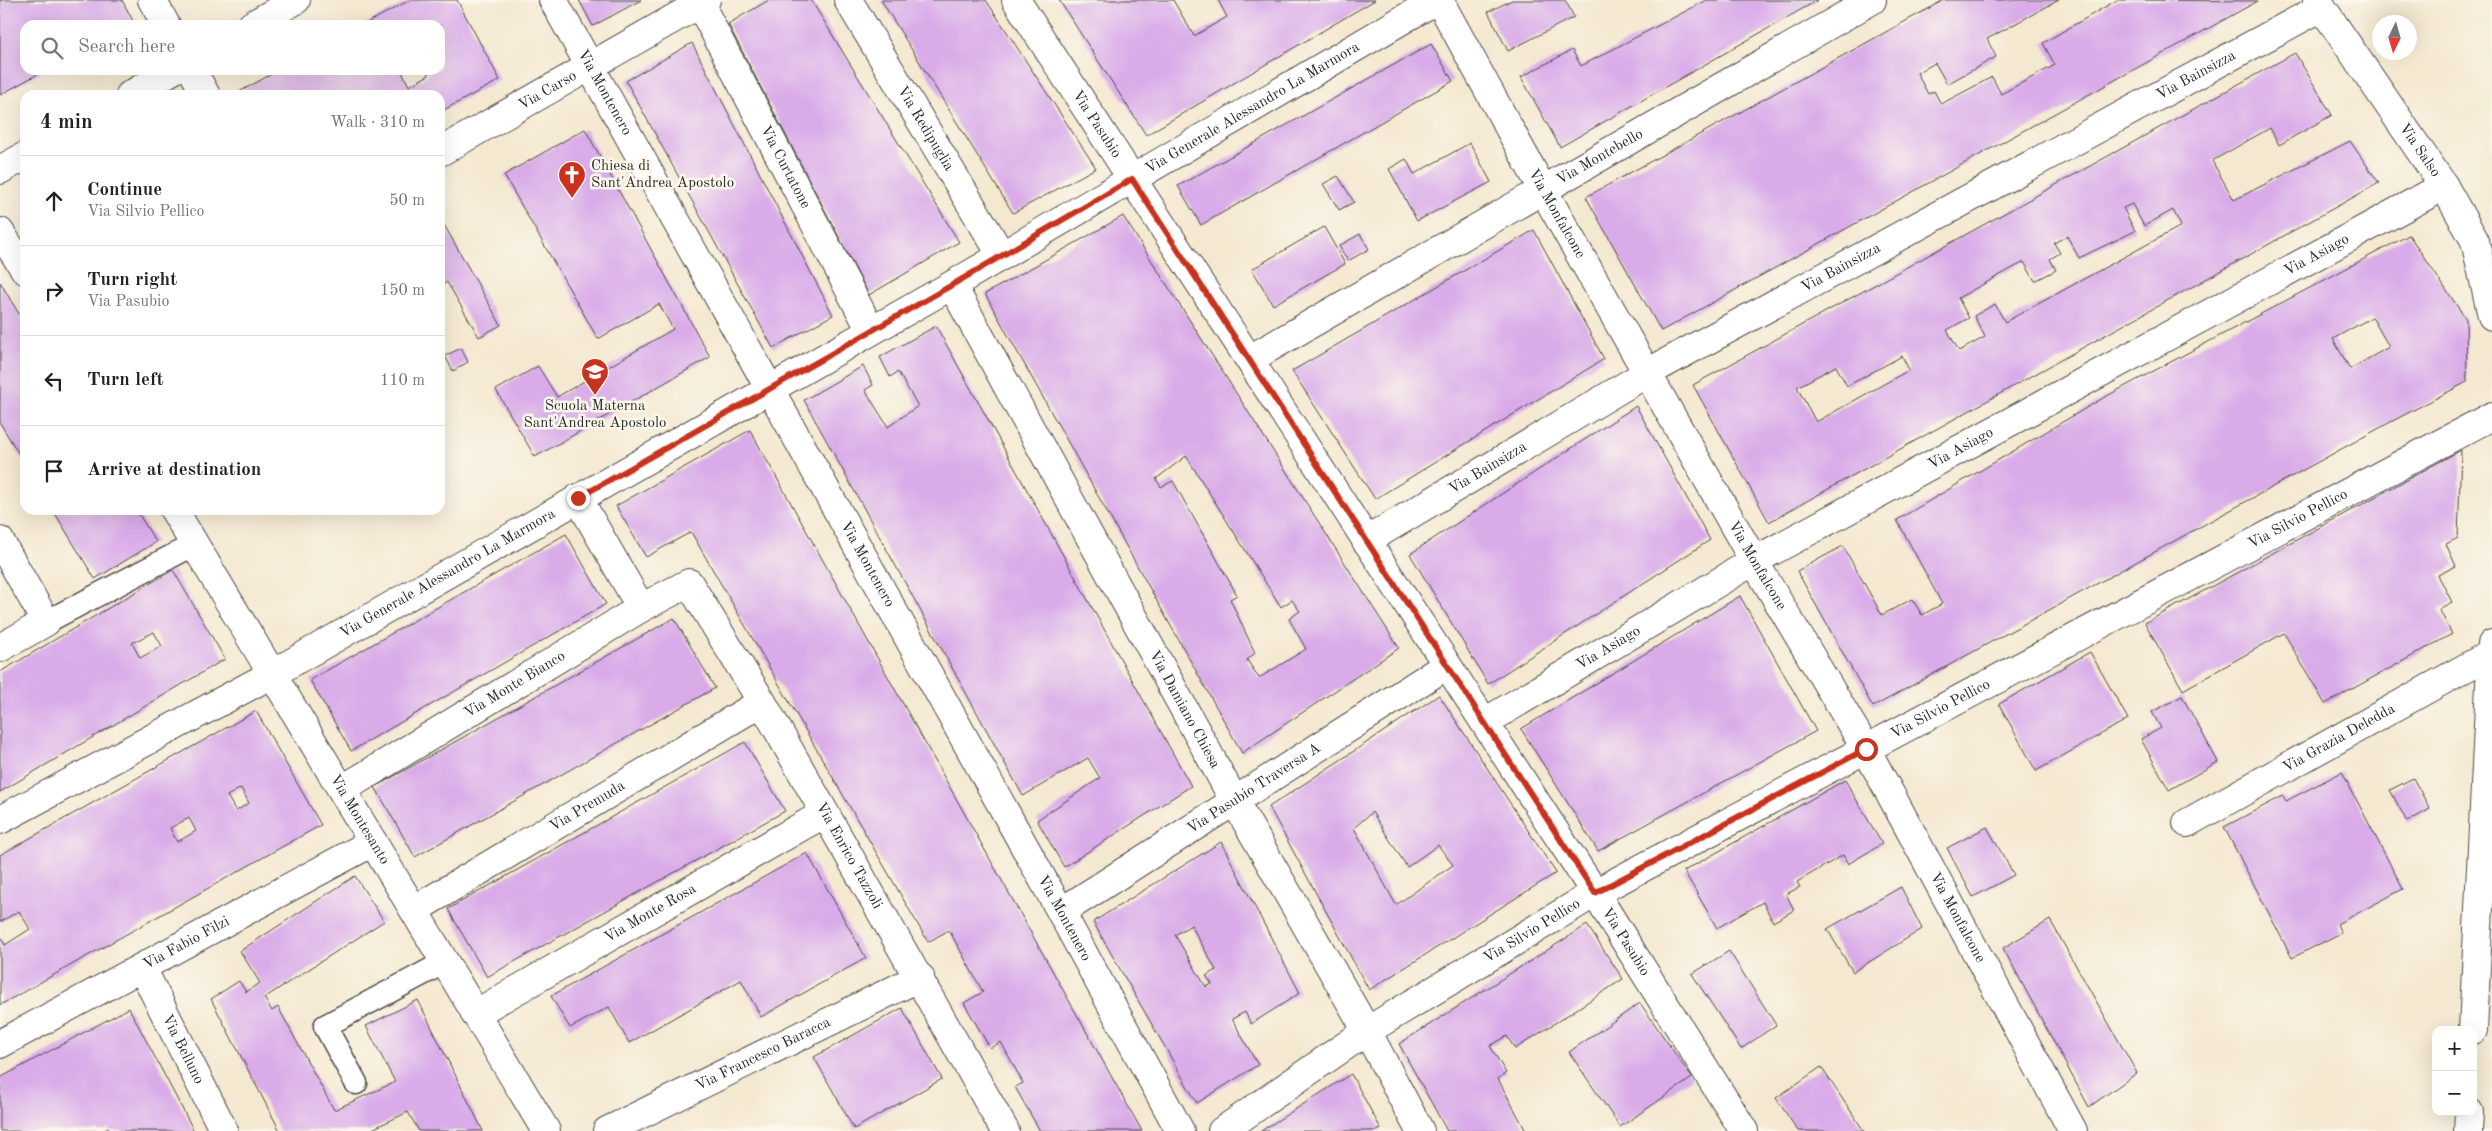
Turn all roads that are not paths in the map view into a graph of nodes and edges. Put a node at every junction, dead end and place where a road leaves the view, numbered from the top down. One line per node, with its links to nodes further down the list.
1 (152, 0): 10 (street)
2 (296, 0): 11 (street)
3 (553, 0): 12 (street, Via Montenero)
4 (848, 0): 24 (street, Via Redipuglia)
5 (1016, 0): 20 (street, Via Pasubio)
6 (1437, 0): 20 (street, Via Generale Alessandro La Marmora); 22 (street, Via Monfalcone)
7 (1872, 0): 22 (street, Via Montebello)
8 (703, 2): 12 (street, Via Carso); 28 (street, Via Curtatone)
9 (2320, 4): 21 (street, Via Salso); 30 (street, Via Bainsizza)
10 (163, 20)
11 (261, 20)
12 (589, 66): 17 (street, Via Carso); 31 (street, Via Montenero)
13 (164, 75): 15 (street)
14 (195, 75): 16 (street)
15 (139, 90)
16 (203, 90)
17 (445, 149)
18 (20, 159): 19 (street)
19 (0, 170)
20 (1132, 179): 24 (street, Via Generale Alessandro La Marmora); 29 (street, Via Pasubio)
21 (2444, 186): 27 (street, Via Salso); 38 (street, Via Asiago)
22 (1543, 190): 29 (street, Via Montebello); 30 (street, Via Monfalcone)
23 (0, 232): 25 (street)
24 (1002, 256): 26 (street, Via Generale Alessandro La Marmora)
25 (20, 262)
26 (952, 285): 28 (street, Via Generale Alessandro La Marmora); 51 (street, Via Damiano Chiesa)
27 (2492, 316)
28 (871, 331): 31 (street, Via Generale Alessandro La Marmora)
29 (1250, 359): 35 (street, Via Pasubio)
30 (1648, 373): 35 (street, Via Bainsizza); 38 (street, Via Monfalcone)
31 (768, 388): 33 (street, Via Generale Alessandro La Marmora); 59 (street, Via Montenero)
32 (2492, 416): 49 (street, Via Silvio Pellico)
33 (578, 498): 40 (street); 46 (street, Via Generale Alessandro La Marmora)
34 (177, 515): 37 (street, Via Montesanto)
35 (1366, 540): 45 (street, Via Pasubio)
36 (0, 541): 41 (street)
37 (194, 544): 41 (lane); 46 (street, Via Montesanto)
38 (1754, 561): 48 (street, Via Asiago); 49 (street, Via Monfalcone)
39 (689, 583): 40 (street, Via Monte Bianco); 47 (street, Via Enrico Tazzoli)
40 (641, 608): 50 (street, Via Monte Bianco)
41 (46, 622): 43 (street)
42 (2492, 644): 44 (street)
43 (0, 648)
44 (2492, 653): 54 (street, Via Grazia Deledda); 56 (street)
45 (1447, 665): 48 (street, Via Pasubio); 51 (street, Via Pasubio Traversa A)
46 (272, 674): 50 (street, Via Montesanto); 53 (street, Via Generale Alessandro La Marmora)
47 (762, 702): 52 (street, Via Enrico Tazzoli); 58 (street, Via Premuda)
48 (1485, 722): 57 (street, Via Pasubio)
49 (1866, 749): 57 (street, Via Silvio Pellico); 77 (street, Via Monfalcone)
50 (343, 789): 55 (street, Via Montesanto)
51 (1235, 802): 59 (street, Via Pasubio Traversa A); 65 (street, Via Damiano Chiesa)
52 (825, 813): 62 (street, Via Enrico Tazzoli); 63 (street, Via Monte Rosa)
53 (0, 820)
54 (2186, 823)
55 (373, 842): 58 (street, Via Montesanto); 61 (street, Via Fabio Filzi)
56 (2486, 883): 64 (street)
57 (1595, 893): 65 (street, Via Silvio Pellico); 76 (street, Via Pasubio)
58 (414, 910): 60 (street, Via Montesanto)
59 (1061, 912): 73 (street, Via Montenero)
60 (445, 962): 63 (street, Via Montesanto); 67 (lane)
61 (142, 968): 66 (street, Via Fabio Filzi); 69 (street, Via Belluno)
62 (920, 977): 71 (street, Via Francesco Baracca); 72 (street, Via Enrico Tazzoli)
63 (475, 1014): 70 (street, Via Montesanto)
64 (2473, 1026)
65 (1367, 1031): 74 (street, Via Silvio Pellico); 75 (street, Via Damiano Chiesa)
66 (0, 1044)
67 (356, 1083)
68 (2469, 1116): 78 (street)
69 (224, 1131)
70 (546, 1131)
71 (607, 1131)
72 (1005, 1131)
73 (1180, 1131)
74 (1222, 1131)
75 (1420, 1131)
76 (1744, 1131)
77 (2074, 1131)
78 (2468, 1131)

